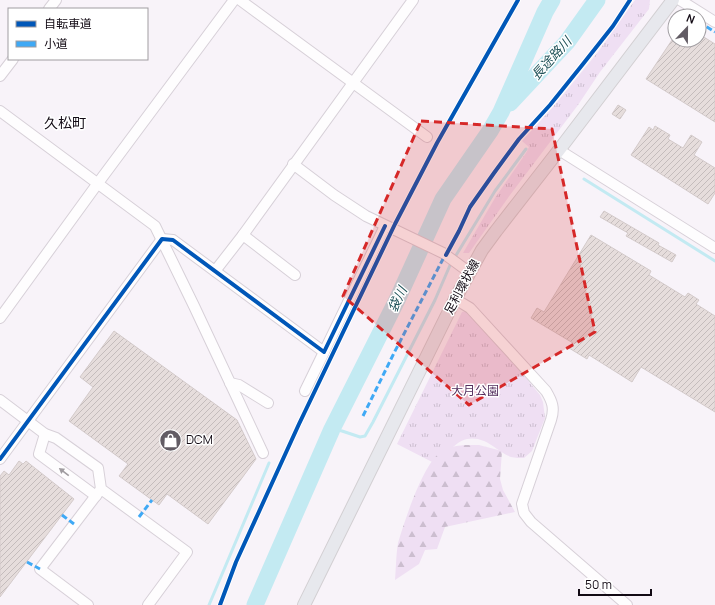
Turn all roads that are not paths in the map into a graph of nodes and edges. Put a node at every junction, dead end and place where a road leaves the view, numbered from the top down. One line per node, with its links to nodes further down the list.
1 (56, 0): 7 (street)
2 (234, 0): 16 (street)
3 (240, 0): 11 (street)
4 (413, 0): 11 (street)
5 (672, 0): 14 (main road, 足利環状線)
6 (680, 0): 8 (street)
7 (50, 8)
8 (715, 22)
9 (12, 60): 10 (street)
10 (0, 76)
11 (353, 83): 13 (street); 15 (street)
12 (0, 111): 16 (street)
13 (427, 137)
14 (560, 150): 20 (street); 22 (main road, 足利環状線)
15 (293, 164): 17 (street); 18 (street)
16 (98, 183): 19 (street); 25 (street)
17 (385, 226): 22 (street); 26 (street)
18 (243, 235): 21 (street); 23 (street)
19 (162, 239): 21 (street); 27 (street); 31 (street)
20 (715, 248)
21 (215, 271): 26 (street)
22 (469, 272): 24 (main road, 足利環状線)
23 (295, 275)
24 (455, 299): 38 (main road, 足利環状線); 39 (street)
25 (0, 318)
26 (324, 352): 28 (street)
27 (230, 383): 30 (street); 33 (street)
28 (305, 391)
29 (0, 400): 31 (street)
30 (268, 403)
31 (28, 421): 32 (street); 34 (street)
32 (45, 434): 35 (street); 35 (street, one-way to 32)
33 (263, 453)
34 (0, 459)
35 (98, 492): 36 (street); 37 (street)
36 (88, 605)
37 (148, 605)
38 (304, 605)
39 (627, 605)

